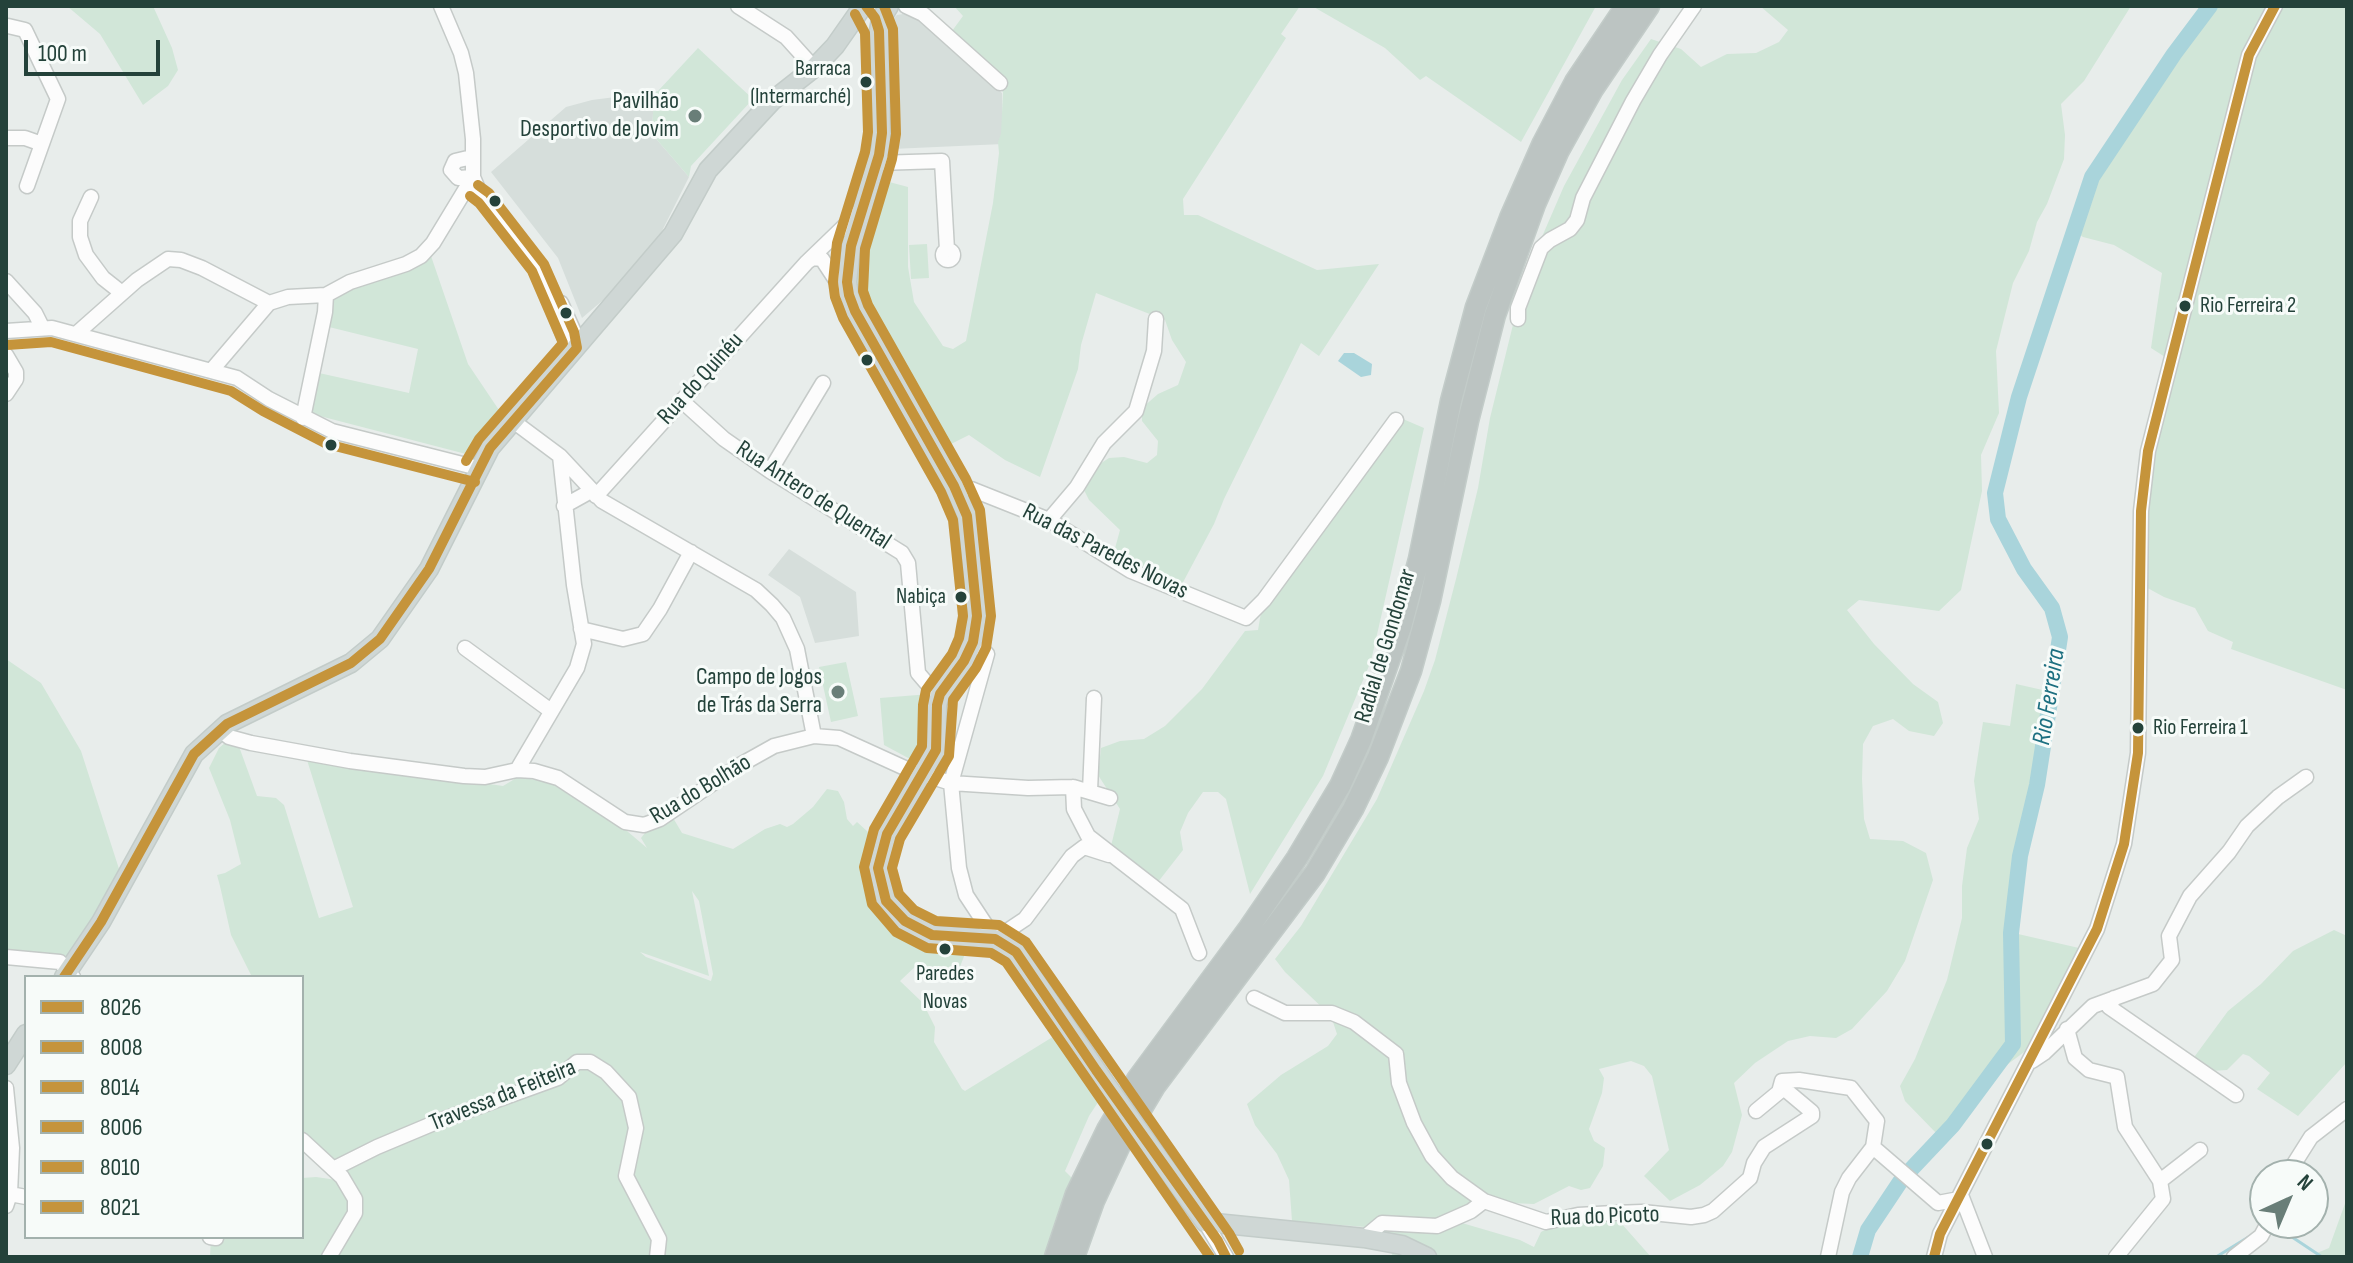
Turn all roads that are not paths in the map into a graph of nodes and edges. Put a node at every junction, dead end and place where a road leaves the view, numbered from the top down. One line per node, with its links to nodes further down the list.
1 (441, 6): 14 (street)
2 (738, 6): 9 (street)
3 (1626, 6): 95 (highway, Radial de Gondomar)
4 (1649, 6): 96 (highway, Radial de Gondomar)
5 (1694, 6): 26 (street)
6 (2275, 6): 73 (street)
7 (879, 10): 9 (main road); 10 (street); 13 (main road)
8 (8, 26): 12 (street)
9 (814, 68): 27 (main road)
10 (1000, 83)
11 (6, 138): 12 (street)
12 (42, 144): 15 (street)
13 (877, 163): 17 (main road); 18 (street)
14 (475, 181): 23 (street); 28 (street)
15 (27, 186)
16 (91, 197): 22 (street)
17 (864, 206): 19 (street, Rua do Quinéu); 20 (main road)
18 (947, 250)
19 (807, 262): 20 (street); 37 (street, Rua do Quinéu)
20 (840, 274): 44 (main road)
21 (6, 281): 29 (street)
22 (122, 293): 24 (street); 31 (street)
23 (326, 295): 24 (street); 38 (street)
24 (269, 303): 34 (street)
25 (1156, 319): 47 (street)
26 (1518, 319)
27 (598, 323): 28 (street); 32 (main road)
28 (566, 326): 32 (street); 32 (street)
29 (42, 327): 30 (street); 31 (street)
30 (6, 331)
31 (76, 334): 34 (street)
32 (576, 348): 40 (main road)
33 (6, 355): 36 (street)
34 (211, 371): 38 (street)
35 (823, 383): 43 (street)
36 (6, 394)
37 (682, 401): 43 (street, Rua Antero de Quental); 45 (street, Rua do Quinéu)
38 (303, 418): 42 (street)
39 (1396, 420): 47 (street, Rua das Paredes Novas)
40 (513, 421): 41 (street); 42 (main road)
41 (560, 456): 45 (street); 46 (street)
42 (478, 468): 55 (main road)
43 (770, 471): 52 (street, Rua Antero de Quental)
44 (954, 486): 47 (street, Rua das Paredes Novas); 50 (main road)
45 (594, 494): 46 (street, Rua do Quinéu); 48 (street)
46 (564, 506): 49 (street)
47 (1049, 520)
48 (691, 552): 49 (street); 56 (street)
49 (581, 629): 54 (street)
50 (973, 642): 52 (main road); 60 (street)
51 (465, 648): 54 (street)
52 (940, 694): 58 (main road)
53 (1094, 698): 62 (street)
54 (551, 711): 57 (street)
55 (220, 730): 57 (street, Rua do Bolhão); 68 (main road)
56 (814, 736): 57 (street, Rua do Bolhão); 58 (street, Rua do Bolhão)
57 (517, 770)
58 (923, 773): 60 (street, Rua do Bolhão); 65 (main road)
59 (2306, 777): 70 (street)
60 (951, 783): 61 (street, Rua do Bolhão); 65 (street)
61 (1073, 787): 62 (street, Rua do Bolhão); 64 (street)
62 (1090, 791): 63 (street, Rua do Bolhão)
63 (1110, 798)
64 (1109, 855): 65 (street); 66 (street)
65 (995, 939): 90 (main road, bridge)
66 (1199, 953)
67 (6, 957): 68 (street)
68 (68, 975)
69 (1254, 998): 89 (street)
70 (2114, 998): 71 (street); 77 (street)
71 (2067, 1029): 73 (street); 86 (street)
72 (24, 1037): 74 (main road)
73 (2029, 1064): 87 (street)
74 (6, 1065)
75 (1781, 1086): 79 (street); 81 (street); 89 (street, Rua do Picoto)
76 (6, 1088): 82 (street)
77 (2236, 1095)
78 (2347, 1109): 84 (street)
79 (1756, 1111)
80 (304, 1141): 85 (street)
81 (1873, 1147): 87 (street); 99 (street)
82 (19, 1149): 88 (street)
83 (2200, 1150): 86 (street)
84 (2297, 1159)
85 (338, 1166): 93 (street); 94 (street, Travessa da Feiteira)
86 (2160, 1181): 102 (street)
87 (1960, 1197): 100 (street); 101 (street)
88 (8, 1200)
89 (1484, 1201): 91 (street)
90 (1205, 1222): 91 (main road); 97 (street)
91 (1364, 1238): 98 (main road)
92 (2257, 1239): 103 (street)
93 (329, 1257)
94 (657, 1257)
95 (1055, 1257)
96 (1074, 1257)
97 (1226, 1257)
98 (1427, 1257)
99 (1828, 1257)
100 (1934, 1257)
101 (1985, 1257)
102 (2116, 1257)
103 (2234, 1257)

